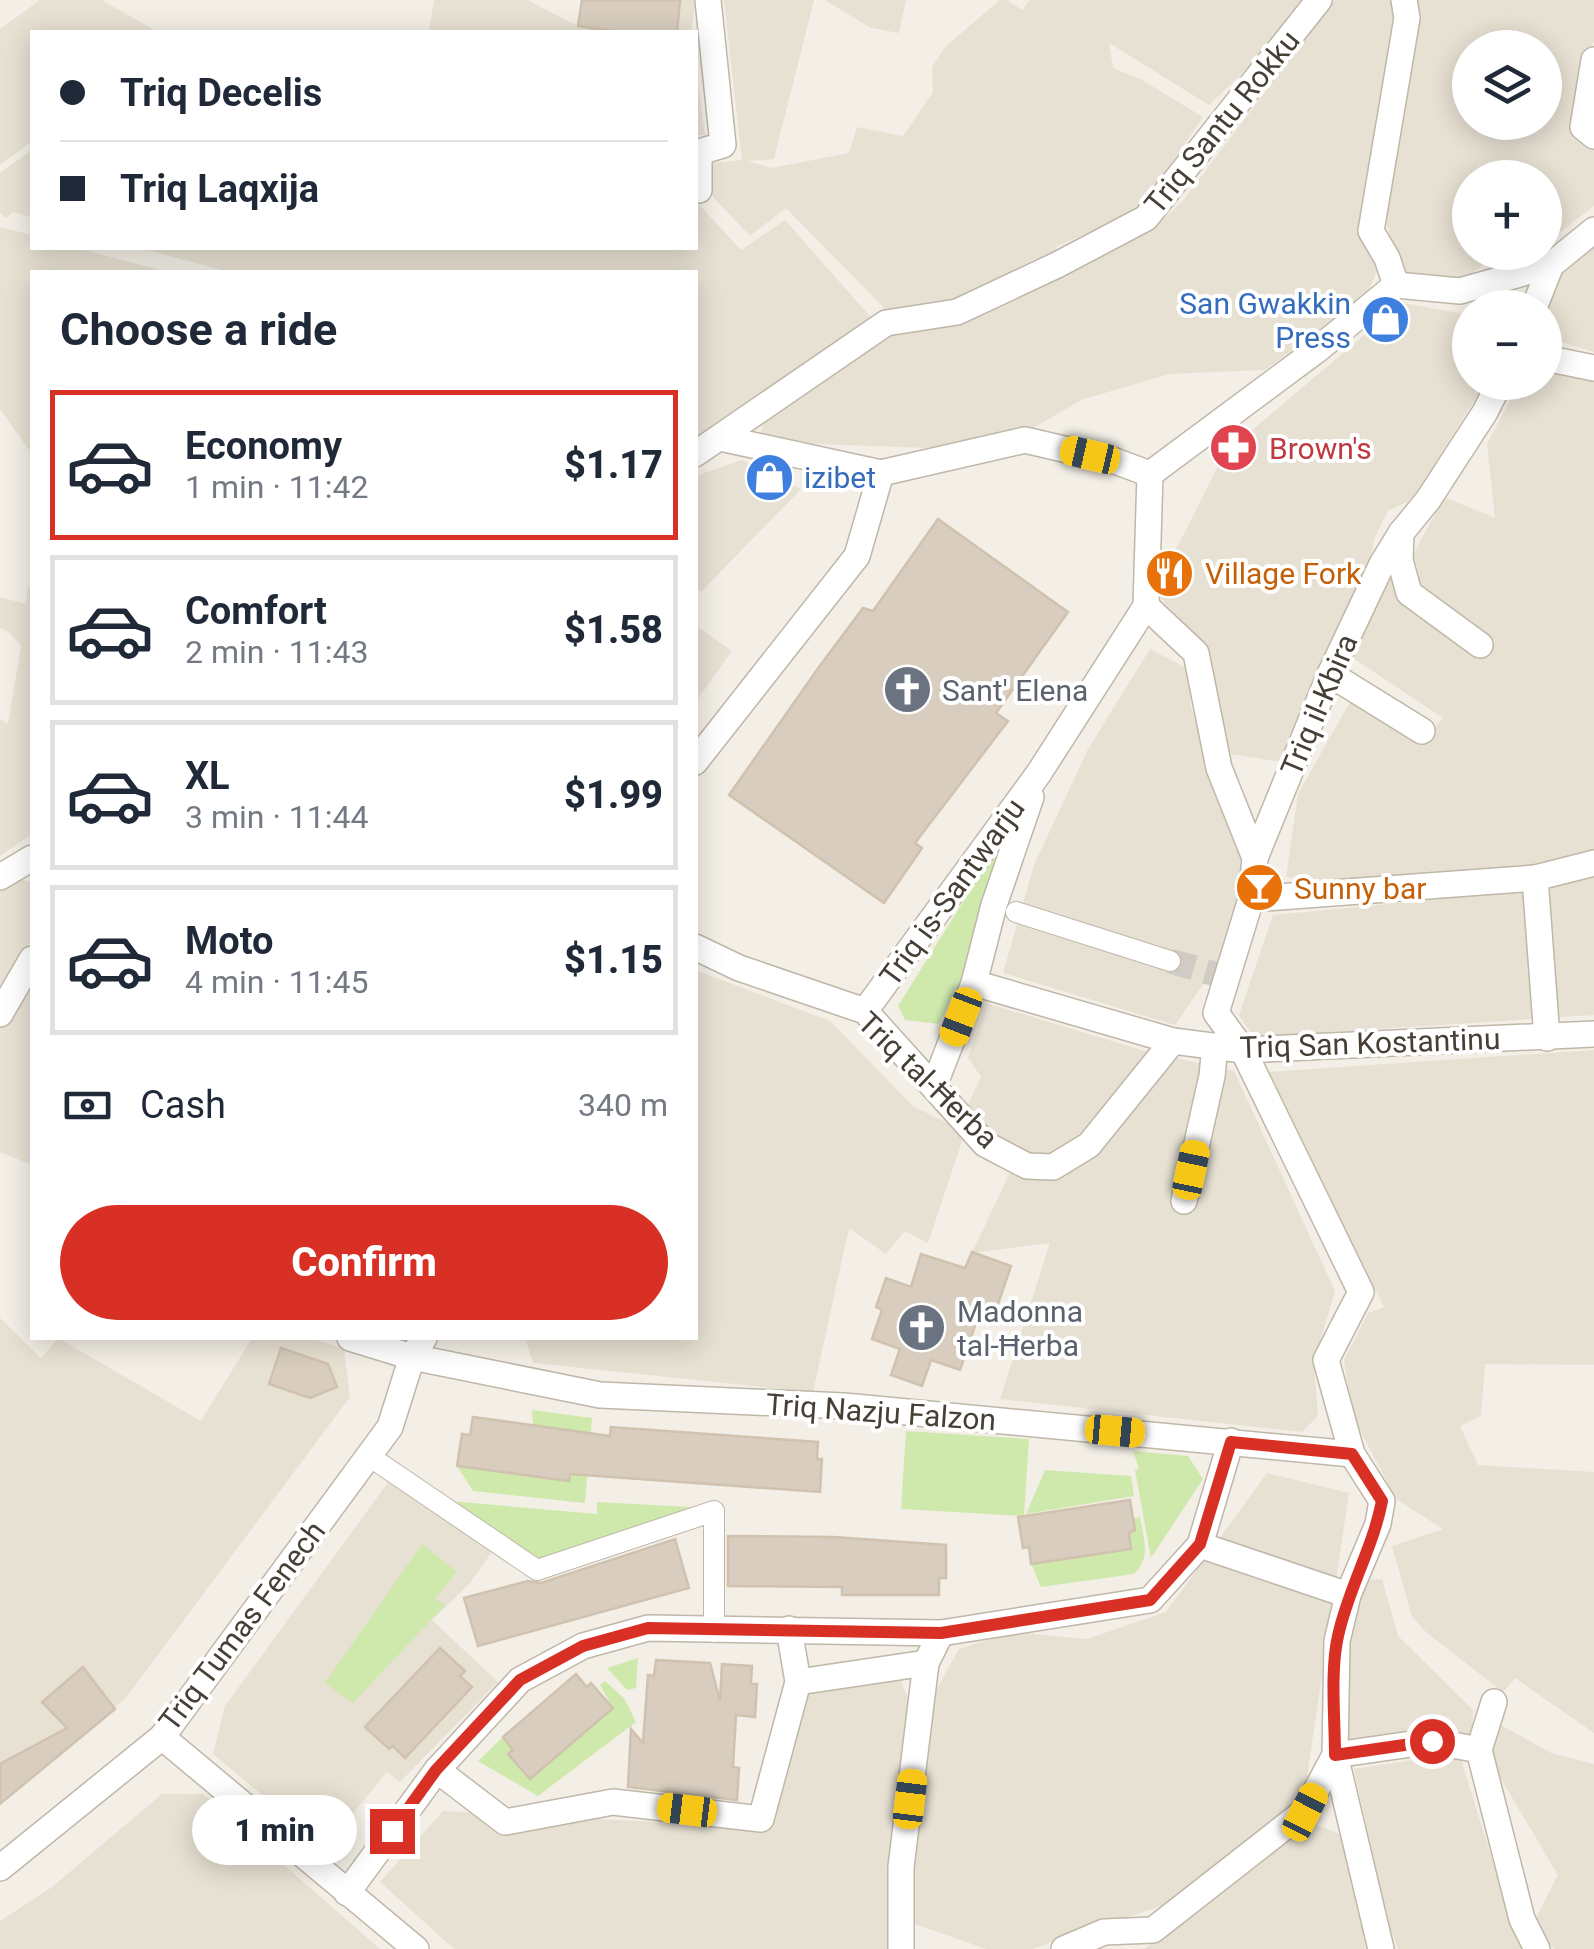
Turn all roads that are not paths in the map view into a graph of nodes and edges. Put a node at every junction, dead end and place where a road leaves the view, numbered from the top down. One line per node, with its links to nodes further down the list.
1 (708, 0): 6 (street)
2 (1319, 0): 14 (street, Triq Santu Rokku)
3 (1404, 0): 10 (street)
4 (1594, 60): 5 (street)
5 (1594, 136)
6 (700, 190)
7 (1594, 230): 8 (street)
8 (1562, 257)
9 (1534, 270): 10 (street)
10 (1396, 286): 17 (street)
11 (1562, 361): 12 (street)
12 (1594, 368)
13 (1491, 400): 18 (street, Triq il-Kbira)
14 (720, 438): 15 (street, Triq Santu Rokku); 16 (street)
15 (698, 452)
16 (881, 473): 17 (street); 23 (street)
17 (1150, 474): 19 (street)
18 (1401, 533): 20 (street); 21 (street, Triq il-Kbira)
19 (1146, 606): 24 (street, Triq is-Santwarju); 25 (street)
20 (1480, 644)
21 (1330, 674): 22 (street); 25 (street, Triq il-Kbira)
22 (1422, 731)
23 (698, 758)
24 (1038, 773): 35 (street, Triq is-Santwarju); 36 (street, Triq is-Santwarju)
25 (1255, 858): 30 (street, Triq il-Kbira)
26 (30, 859): 28 (street)
27 (1594, 864): 29 (street)
28 (0, 877)
29 (1535, 878): 30 (street); 39 (street)
30 (1251, 899): 42 (street, Triq il-Kbira)
31 (1016, 912): 33 (street)
32 (698, 948): 36 (street, Triq tal-Ħerba)
33 (1170, 961)
34 (30, 962): 37 (street)
35 (974, 983): 40 (street, Triq San Kostantinu); 43 (street, Triq is-Santwarju)
36 (865, 1011): 43 (street, Triq tal-Ħerba)
37 (0, 1014)
38 (1594, 1034): 39 (street, Triq San Kostantinu)
39 (1547, 1038): 42 (street, Triq San Kostantinu)
40 (1173, 1041): 41 (street, Triq San Kostantinu); 43 (street, Triq tal-Ħerba)
41 (1215, 1046): 42 (street, Triq San Kostantinu); 44 (street)
42 (1242, 1050): 48 (street)
43 (934, 1086)
44 (1184, 1200)
45 (365, 1340): 46 (street, Triq Nazju Falzon)
46 (418, 1347): 47 (street, Triq Nazju Falzon); 49 (street, Triq Tumas Fenech)
47 (1231, 1442): 48 (street, Triq Nazju Falzon); 50 (street)
48 (1352, 1454): 51 (street)
49 (368, 1456): 53 (street); 58 (street, Triq Tumas Fenech)
50 (1200, 1544): 51 (street); 54 (street)
51 (1348, 1595): 60 (street)
52 (789, 1629): 53 (street); 54 (street); 56 (street)
53 (714, 1632): 61 (street)
54 (941, 1633): 55 (street)
55 (926, 1663): 56 (street); 66 (street)
56 (798, 1682): 61 (street)
57 (1494, 1702): 59 (street)
58 (162, 1737): 62 (street, Triq Tumas Fenech); 63 (street)
59 (1479, 1750): 60 (street); 69 (street)
60 (1335, 1755): 64 (street); 68 (street)
61 (436, 1770): 63 (street)
62 (0, 1868)
63 (347, 1893): 65 (street)
64 (1146, 1940): 67 (street)
65 (416, 1949)
66 (901, 1949)
67 (1064, 1949)
68 (1381, 1949)
69 (1537, 1949)

